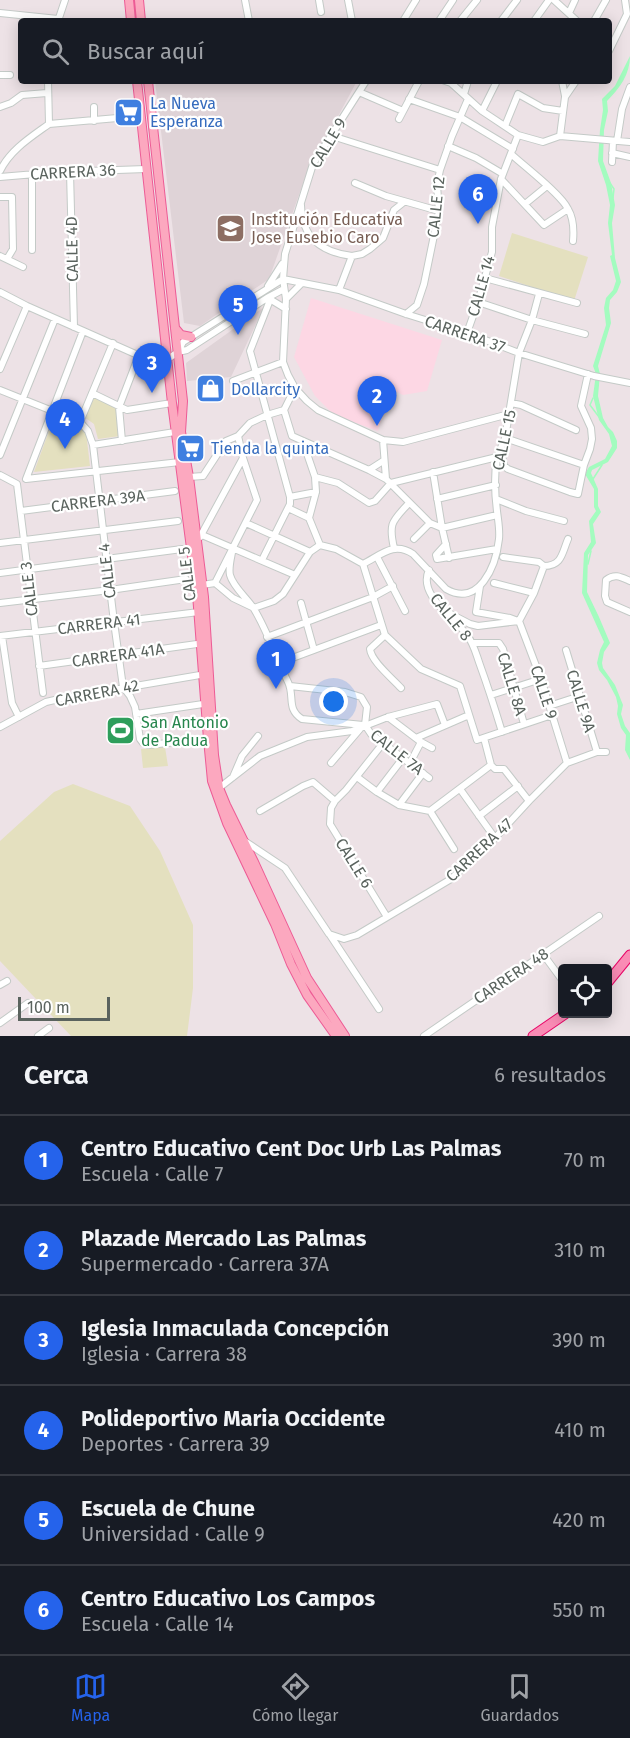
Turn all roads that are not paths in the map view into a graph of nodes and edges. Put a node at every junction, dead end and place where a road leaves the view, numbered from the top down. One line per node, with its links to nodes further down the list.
1 (65, 0): 20 (street)
2 (129, 0): 21 (main road)
3 (139, 0): 22 (main road)
4 (245, 0): 23 (street)
5 (319, 0): 16 (street)
6 (348, 0): 24 (street)
7 (416, 0): 25 (street)
8 (453, 0): 26 (street)
9 (477, 0): 27 (street)
10 (517, 0): 28 (street)
11 (549, 0): 29 (street)
12 (554, 0): 18 (street)
13 (575, 0): 18 (street)
14 (606, 0): 30 (street)
15 (624, 0): 31 (street)
16 (321, 12)
17 (0, 13): 19 (street)
18 (569, 17)
19 (41, 18)
20 (59, 18)
21 (131, 18)
22 (141, 18)
23 (248, 18)
24 (351, 18)
25 (405, 18)
26 (442, 18)
27 (462, 18)
28 (503, 18)
29 (536, 18)
30 (596, 18)
31 (612, 45)
32 (0, 75): 33 (street)
33 (10, 75)
34 (48, 84): 46 (street)
35 (137, 84): 55 (main road, CALLE 5)
36 (148, 84): 108 (main road, CALLE 5)
37 (364, 84): 45 (street, CALLE 9)
38 (417, 84): 49 (street)
39 (452, 84): 47 (street)
40 (468, 84): 47 (street, CALLE 12)
41 (496, 84): 53 (street)
42 (563, 84): 48 (street)
43 (572, 84): 48 (street)
44 (630, 89): 64 (street)
45 (359, 92): 52 (street); 62 (street, CALLE 9)
46 (47, 93): 50 (street); 59 (street)
47 (466, 97): 53 (street); 56 (street, CALLE 12)
48 (565, 97): 54 (street)
49 (409, 99): 52 (street); 56 (street)
50 (0, 107)
51 (94, 107): 58 (street)
52 (403, 111): 57 (street)
53 (482, 111): 60 (street)
54 (563, 111): 60 (street); 63 (street)
55 (140, 117): 58 (street); 71 (main road, CALLE 5)
56 (460, 117): 66 (street, CALLE 12); 67 (street)
57 (399, 119)
58 (94, 121): 59 (street)
59 (49, 124): 73 (street)
60 (505, 126): 61 (street)
61 (518, 135): 63 (street); 67 (street, CALLE 14)
62 (332, 136): 72 (street); 82 (street, CALLE 9)
63 (560, 136): 64 (street)
64 (612, 140): 65 (street); 68 (street)
65 (630, 142)
66 (448, 146): 72 (street, CALLE 12); 76 (street)
67 (512, 152): 76 (street, CALLE 14); 79 (street)
68 (612, 153): 69 (street); 70 (street)
69 (630, 157)
70 (612, 162)
71 (146, 169): 74 (street, CARRERA 36); 110 (main road, CALLE 5)
72 (440, 170): 87 (street, CALLE 12)
73 (0, 171)
74 (70, 172): 75 (street, CARRERA 36); 114 (street, CALLE 4D)
75 (32, 174): 77 (street, CARRERA 36); 89 (street)
76 (502, 176): 84 (street); 95 (street, CALLE 14)
77 (0, 177)
78 (355, 183): 81 (street)
79 (546, 186): 84 (street); 85 (street)
80 (0, 196): 91 (street)
81 (386, 196): 83 (street); 86 (street)
82 (301, 198): 90 (street); 92 (street, CALLE 9)
83 (404, 202): 86 (street); 87 (street)
84 (525, 204): 85 (street)
85 (568, 209): 88 (street)
86 (394, 210): 90 (street)
87 (439, 211): 111 (street, CALLE 12)
88 (573, 241)
89 (32, 250)
90 (352, 256): 100 (street)
91 (3, 258): 93 (street)
92 (283, 261): 94 (street, CALLE 9); 98 (street)
93 (23, 267)
94 (282, 271): 96 (street, CALLE 9); 97 (street, CARRERA 37)
95 (485, 278): 102 (street); 105 (street, CALLE 14)
96 (282, 279): 97 (street, CARRERA 37); 98 (street); 99 (street, CALLE 9)
97 (301, 284): 100 (street, CARRERA 37); 104 (street)
98 (267, 288): 119 (street)
99 (284, 289): 103 (street); 104 (street, CALLE 9)
100 (339, 290): 111 (street, CARRERA 37)
101 (0, 292): 107 (street)
102 (539, 294): 106 (street); 113 (street, CALLE 15)
103 (269, 299): 109 (street); 121 (street); 127 (street)
104 (286, 299): 109 (street, CALLE 9)
105 (478, 302): 113 (street); 117 (street, CALLE 14)
106 (577, 303)
107 (27, 306): 112 (street); 126 (street)
108 (174, 309): 110 (main road); 115 (main road, CALLE 5)
109 (286, 309): 125 (street, CALLE 9)
110 (162, 310): 124 (main road, CALLE 5)
111 (406, 314): 117 (street, CARRERA 37)
112 (55, 319): 114 (street); 134 (street)
113 (532, 320): 118 (street); 122 (street, CALLE 15)
114 (74, 327): 116 (street)
115 (175, 328): 119 (main road); 121 (main road, CALLE 5)
116 (83, 331): 120 (street); 139 (street)
117 (467, 333): 122 (street, CARRERA 37)
118 (585, 334)
119 (191, 337): 121 (street)
120 (113, 343): 123 (street); 133 (street)
121 (178, 352): 124 (street); 162 (main road, CALLE 5)
122 (519, 353): 128 (street, CARRERA 37); 136 (street, CALLE 15)
123 (139, 355): 124 (street); 137 (street)
124 (167, 359): 135 (main road, CALLE 5)
125 (283, 362): 127 (street); 131 (street)
126 (0, 369)
127 (255, 372): 129 (street); 141 (street)
128 (591, 375): 130 (street, CARRERA 37); 157 (street)
129 (233, 381)
130 (630, 383)
131 (295, 388): 138 (street); 147 (street)
132 (0, 390): 134 (street)
133 (92, 393): 137 (street); 142 (street)
134 (23, 399): 139 (street); 152 (street)
135 (172, 403): 137 (street); 144 (main road, CALLE 5)
136 (511, 403): 140 (street, CALLE 15); 143 (street)
137 (118, 407): 148 (street)
138 (284, 410): 141 (street); 149 (street)
139 (52, 411): 142 (street); 159 (street)
140 (508, 414): 146 (street, CALLE 15); 147 (street)
141 (267, 415): 145 (street); 168 (street)
142 (80, 422): 150 (street, CALLE 4)
143 (576, 430)
144 (175, 432): 148 (street); 156 (main road, CALLE 5)
145 (238, 436): 154 (street); 162 (street)
146 (505, 438): 151 (street, CALLE 15); 157 (street)
147 (383, 440): 155 (street)
148 (122, 441): 150 (street)
149 (303, 442): 158 (street); 163 (street)
150 (93, 445): 159 (street, CALLE 4)
151 (501, 450): 153 (street, CALLE 15); 157 (street)
152 (0, 455)
153 (497, 457): 160 (street); 165 (street, CALLE 15)
154 (243, 458): 179 (street); 183 (street)
155 (383, 460): 158 (street); 164 (street)
156 (180, 462): 159 (street); 224 (main road, CALLE 5)
157 (584, 465)
158 (369, 470): 164 (street)
159 (95, 471): 171 (street, CALLE 4)
160 (433, 472): 164 (street); 169 (street)
161 (0, 475): 174 (street, CALLE 3)
162 (189, 477): 189 (main road, CALLE 5)
163 (315, 477): 164 (street); 167 (street)
164 (388, 481): 172 (street)
165 (496, 485): 169 (street); 170 (street, CALLE 15)
166 (175, 491): 171 (street, CARRERA 39A)
167 (316, 492): 168 (street); 176 (street)
168 (290, 497): 173 (street)
169 (437, 499): 181 (street)
170 (496, 499): 175 (street, CALLE 15); 178 (street)
171 (99, 501): 174 (street, CARRERA 39A); 182 (street, CALLE 4)
172 (410, 503): 180 (street); 193 (street)
173 (288, 508): 176 (street); 184 (street)
174 (21, 511): 187 (street, CALLE 3)
175 (497, 515): 181 (street); 195 (street, CALLE 15)
176 (309, 518): 191 (street)
177 (178, 521): 182 (street)
178 (564, 521)
179 (246, 523): 184 (street); 192 (street)
180 (430, 523): 181 (street); 185 (street)
181 (442, 528): 190 (street)
182 (102, 530): 187 (street); 200 (street, CALLE 4)
183 (202, 535): 189 (street); 192 (street)
184 (274, 537): 196 (street); 201 (street)
185 (414, 539)
186 (568, 539): 203 (street)
187 (23, 541): 188 (street); 204 (street, CALLE 3)
188 (0, 543)
189 (197, 543): 212 (main road, CALLE 5)
190 (446, 544): 199 (street); 199 (street)
191 (320, 545): 196 (street); 202 (street)
192 (233, 547): 201 (street); 211 (street); 221 (street)
193 (394, 548): 197 (street); 205 (street)
194 (182, 549): 200 (street)
195 (497, 549): 199 (street); 214 (street, CALLE 15)
196 (310, 552): 207 (street)
197 (377, 557): 202 (street); 213 (street)
198 (503, 557): 203 (street)
199 (449, 558)
200 (106, 560): 204 (street); 215 (street, CALLE 4)
201 (262, 560): 207 (street)
202 (363, 564): 217 (street)
203 (544, 566): 216 (street)
204 (28, 570): 206 (street); 218 (street, CALLE 3)
205 (429, 570): 214 (street, CALLE 15); 222 (street, CALLE 8)
206 (0, 573)
207 (296, 575): 221 (street)
208 (186, 579): 215 (street)
209 (630, 581): 225 (street)
210 (494, 583): 216 (street)
211 (215, 584): 212 (street); 221 (street)
212 (202, 585): 280 (main road, CALLE 5)
213 (393, 586): 217 (street); 223 (street)
214 (480, 586): 226 (street, CALLE 15)
215 (110, 590): 218 (street); 227 (street, CALLE 4)
216 (534, 593): 226 (street)
217 (373, 597): 228 (street); 229 (street)
218 (31, 599): 219 (street); 230 (street, CALLE 3)
219 (0, 603)
220 (301, 603): 228 (street)
221 (254, 608): 233 (street)
222 (443, 609): 226 (street); 234 (street, CALLE 8)
223 (405, 611)
224 (198, 612): 227 (street, CARRERA 41); 264 (main road, CALLE 5)
225 (630, 612)
226 (519, 621): 242 (street, CALLE 9)
227 (114, 622): 230 (street, CARRERA 41); 238 (street, CALLE 4)
228 (306, 623): 233 (street); 236 (street)
229 (381, 625): 231 (street); 236 (street)
230 (34, 632): 232 (street, CARRERA 41); 240 (street, CALLE 3)
231 (385, 635): 246 (street); 253 (street)
232 (1, 636): 255 (street)
233 (267, 637): 239 (street)
234 (473, 643): 245 (street, CALLE 8A); 248 (street, CALLE 8)
235 (197, 644): 238 (street, CARRERA 41A)
236 (314, 650): 239 (street)
237 (566, 650): 249 (street, CALLE 9A)
238 (119, 656): 240 (street, CARRERA 41A); 244 (street, CALLE 4)
239 (279, 663): 243 (street)
240 (39, 666): 247 (street, CALLE 3)
241 (200, 675): 244 (street, CARRERA 42)
242 (540, 679): 245 (street); 251 (street, CALLE 9)
243 (290, 686): 259 (street); 259 (street)
244 (123, 687): 252 (street, CALLE 4); 255 (street, CARRERA 42)
245 (514, 687): 248 (street); 257 (street, CALLE 8A)
246 (401, 688)
247 (43, 693)
248 (491, 695): 261 (street, CALLE 8)
249 (580, 696): 251 (street); 268 (street, CALLE 9A)
250 (204, 704): 252 (street)
251 (549, 706): 254 (street, CALLE 9)
252 (136, 714): 264 (street, CALLE 4)
253 (469, 715): 258 (street); 263 (street)
254 (552, 715): 257 (street); 273 (street, CALLE 9)
255 (19, 717): 260 (street, CARRERA 42)
256 (388, 717): 258 (street); 259 (street); 265 (street)
257 (525, 724): 261 (street)
258 (445, 725): 265 (street)
259 (363, 726): 266 (street, CALLE 7A); 271 (street); 277 (street)
260 (0, 727)
261 (502, 732): 263 (street)
262 (258, 736): 277 (street)
263 (484, 738): 274 (street)
264 (208, 739): 307 (main road, CALLE 5)
265 (419, 740): 267 (street); 272 (street)
266 (384, 742): 270 (street, CALLE 7A); 276 (street)
267 (432, 748)
268 (597, 752): 269 (street, CARRERA 47); 273 (street, CARRERA 47)
269 (606, 752)
270 (402, 758): 272 (street, CALLE 7A); 282 (street)
271 (331, 763)
272 (410, 763): 275 (street, CALLE 7A)
273 (567, 763): 284 (street, CARRERA 47)
274 (491, 765): 279 (street); 281 (street)
275 (423, 773): 278 (street, CALLE 7A); 285 (street)
276 (357, 777): 282 (street); 283 (street)
277 (233, 778): 280 (street)
278 (429, 778)
279 (518, 786): 284 (street); 288 (street)
280 (219, 788): 290 (main road, CALLE 5)
281 (460, 789): 287 (street); 288 (street)
282 (377, 792): 285 (street)
283 (335, 801): 286 (street); 293 (street, CALLE 6)
284 (529, 801): 289 (street, CARRERA 47)
285 (399, 805): 287 (street)
286 (260, 811)
287 (430, 811): 291 (street)
288 (479, 816): 289 (street)
289 (495, 838): 293 (street, CARRERA 47)
290 (242, 839): 294 (street); 308 (main road, CALLE 5)
291 (454, 849)
292 (599, 916): 295 (street, CARRERA 48)
293 (387, 917): 294 (street, CARRERA 47)
294 (329, 934): 302 (street)
295 (543, 954): 297 (street); 309 (street, CARRERA 48)
296 (630, 956): 298 (highway)
297 (558, 975)
298 (612, 977)
299 (7, 981): 300 (street)
300 (0, 986)
301 (28, 1002): 304 (street)
302 (379, 1009)
303 (559, 1018): 310 (highway)
304 (0, 1023)
305 (49, 1028): 306 (street)
306 (38, 1036)
307 (336, 1036)
308 (345, 1036)
309 (424, 1036)
310 (533, 1036)

